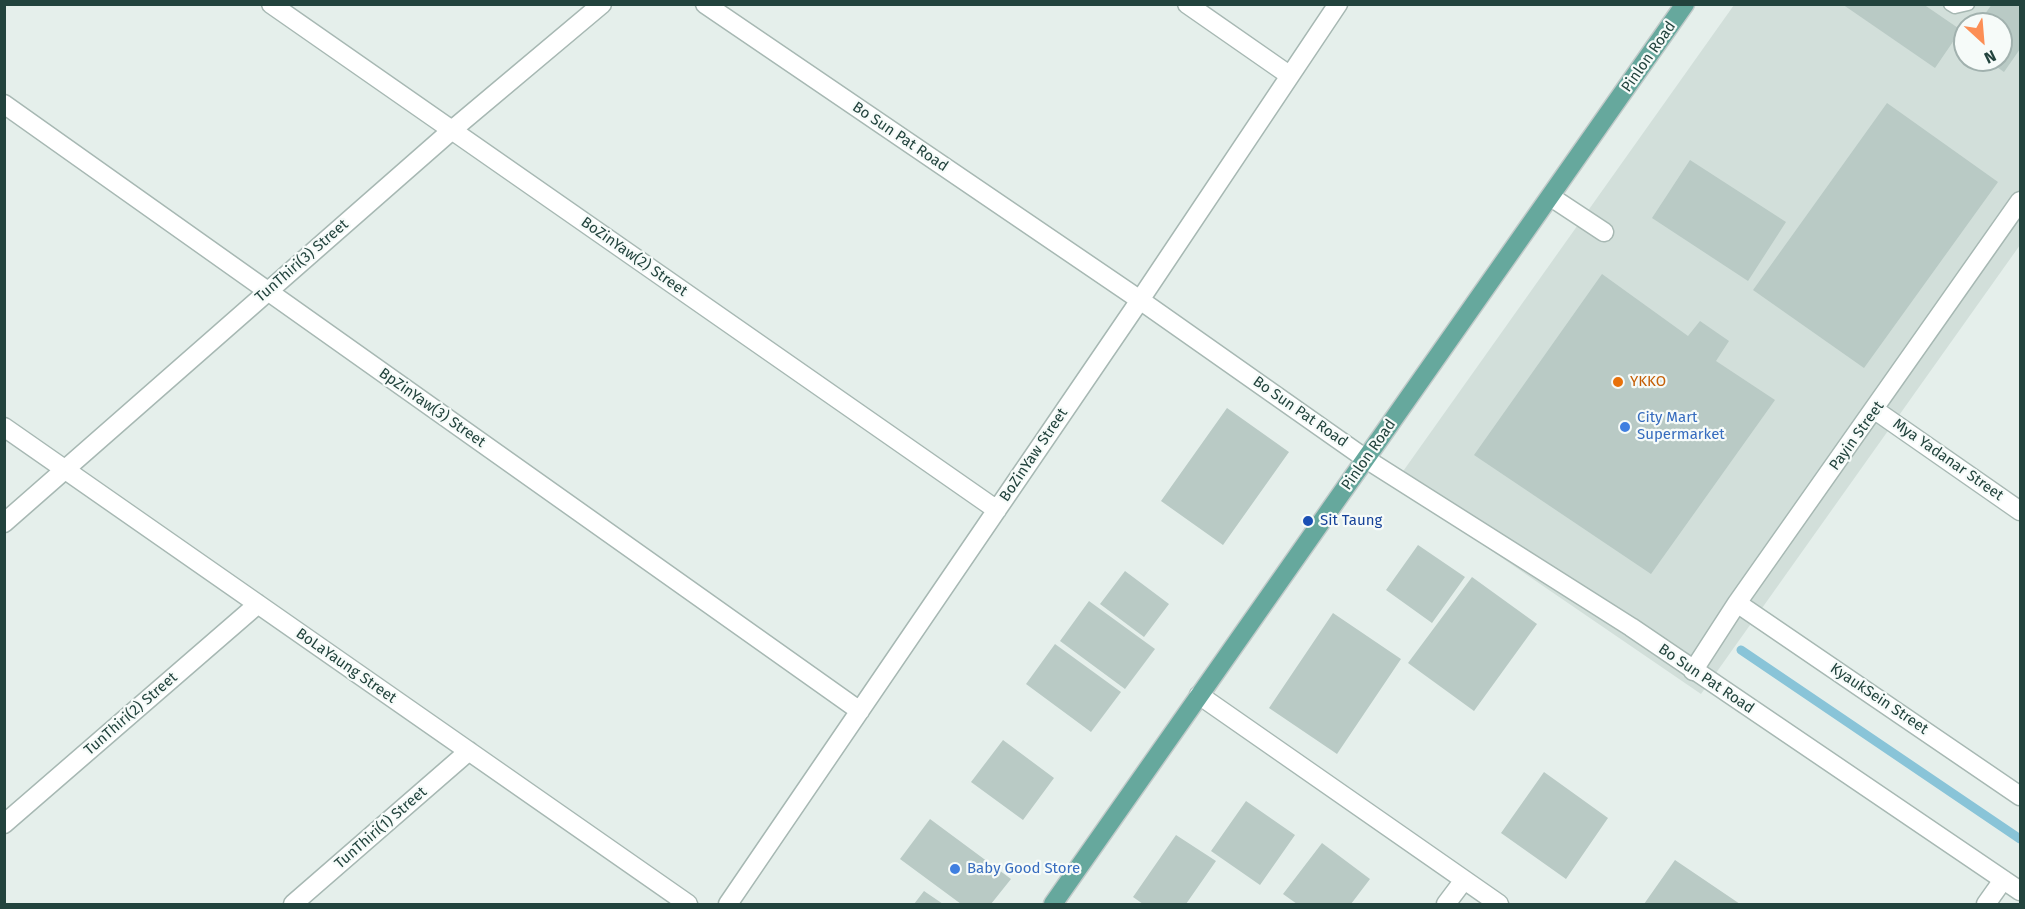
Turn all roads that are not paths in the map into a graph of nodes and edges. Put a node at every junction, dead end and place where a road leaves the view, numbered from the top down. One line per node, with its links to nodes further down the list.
1 (271, 4): 11 (street, BoZinYaw(2) Street)
2 (602, 4): 11 (street, TunThiri(3) Street)
3 (1187, 4): 9 (street)
4 (1338, 4): 9 (street, BoZinYaw Street)
5 (1685, 4): 12 (main road, Pinlon Road)
6 (1950, 4): 7 (lane)
7 (1968, 4)
8 (710, 6): 16 (street, Bo Sun Pat Road)
9 (1289, 75): 16 (street, BoZinYaw Street)
10 (4, 104): 15 (street, BpZinYaw(3) Street)
11 (452, 130): 15 (street, TunThiri(3) Street); 21 (street, BoZinYaw(2) Street)
12 (1551, 197): 14 (street); 19 (main road, Pinlon Road)
13 (2020, 201): 17 (street, Payin Street)
14 (1604, 232)
15 (268, 291): 20 (street, TunThiri(3) Street); 28 (street, BpZinYaw(3) Street)
16 (1140, 300): 19 (street, Bo Sun Pat Road); 21 (street, BoZinYaw Street)
17 (1875, 410): 22 (street, Mya Yadanar Street); 24 (street, Payin Street)
18 (4, 427): 20 (street, BoLaYaung Street)
19 (1366, 459): 26 (street, Bo Sun Pat Road); 27 (main road, Pinlon Road)
20 (66, 470): 23 (street, TunThiri(3) Street); 25 (street, BoLaYaung Street)
21 (997, 510): 28 (street, BoZinYaw Street)
22 (2020, 511)
23 (4, 523)
24 (1737, 603): 26 (street, Payin Street); 30 (street, KyaukSein Street)
25 (258, 604): 29 (street, BoLaYaung Street); 31 (street, TunThiri(2) Street)
26 (1692, 671): 32 (street, Bo Sun Pat Road)
27 (1199, 695): 33 (street); 38 (main road, Pinlon Road)
28 (860, 711): 37 (street, BoZinYaw Street)
29 (469, 752): 35 (street, TunThiri(1) Street); 36 (street, BoLaYaung Street)
30 (2020, 796)
31 (4, 824)
32 (2003, 879): 34 (street, Bo Sun Pat Road); 41 (street)
33 (1464, 880): 39 (street); 40 (street)
34 (2020, 891)
35 (293, 904)
36 (688, 904)
37 (728, 904)
38 (1053, 904)
39 (1446, 904)
40 (1499, 904)
41 (1986, 904)

